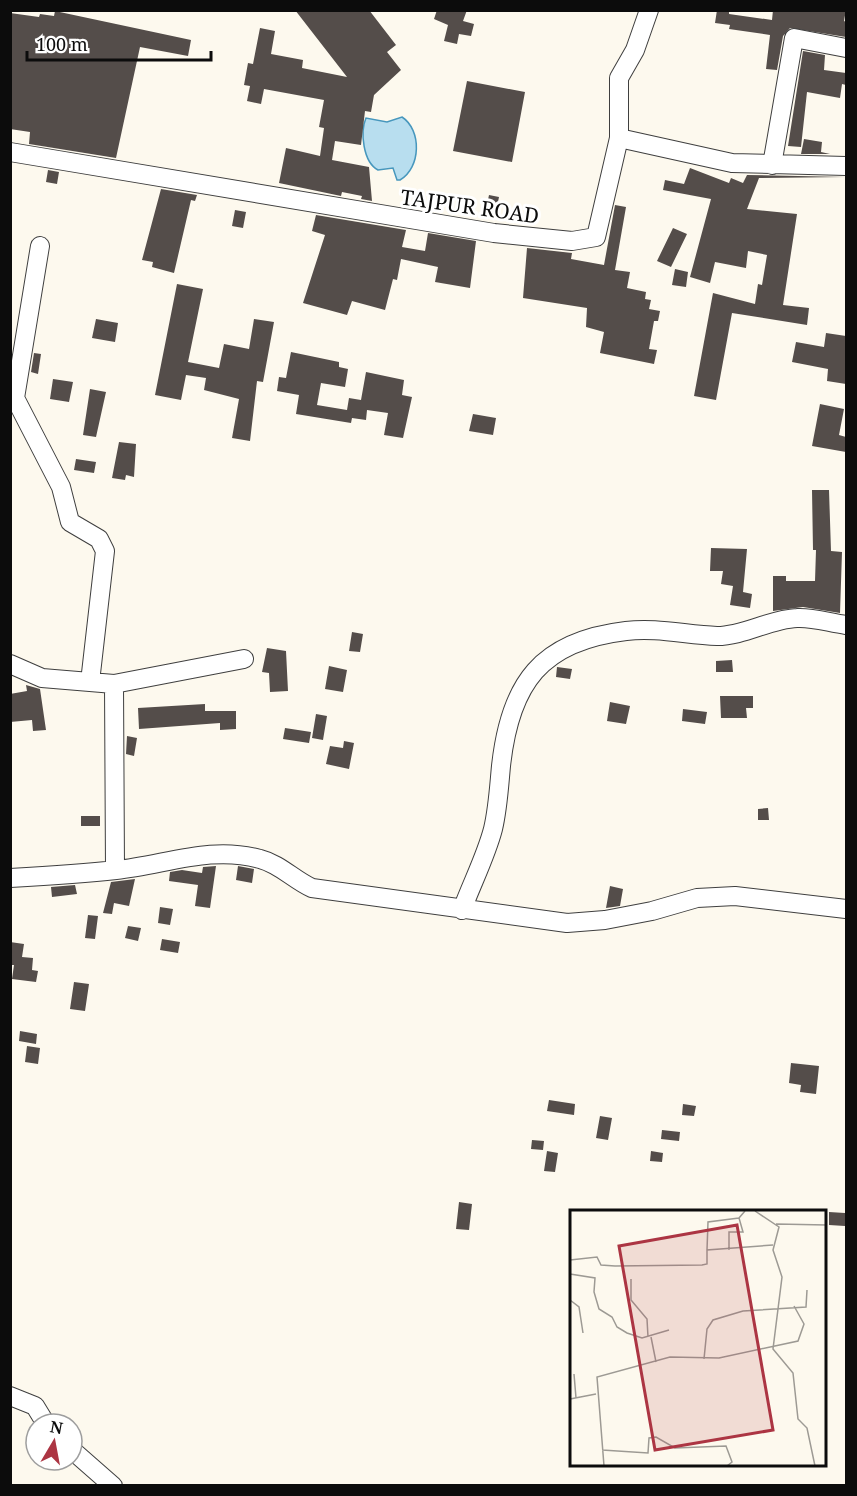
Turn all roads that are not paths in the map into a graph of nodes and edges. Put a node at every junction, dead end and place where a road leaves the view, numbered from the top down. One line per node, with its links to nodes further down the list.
1 (649, 10): 3 (street)
2 (846, 48): 5 (street)
3 (619, 138): 4 (street, TAJPUR ROAD); 5 (street)
4 (10, 152)
5 (772, 165): 6 (street)
6 (846, 166)
7 (40, 246): 11 (street)
8 (846, 625): 16 (street)
9 (244, 659): 12 (street)
10 (10, 664): 11 (street)
11 (90, 682): 12 (street)
12 (114, 684): 13 (street)
13 (115, 870): 14 (street); 16 (street)
14 (10, 878)
15 (846, 909): 16 (street)
16 (462, 910)
17 (10, 1396): 18 (street)
18 (39, 1412)
19 (84, 1460): 20 (street)
20 (113, 1485)

